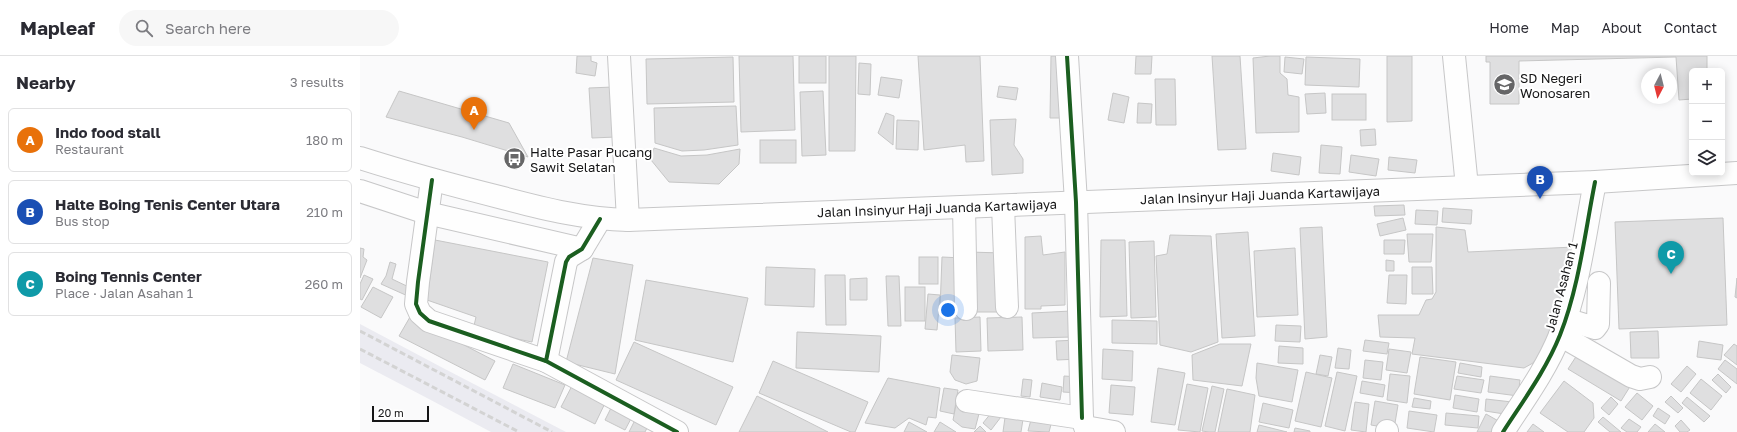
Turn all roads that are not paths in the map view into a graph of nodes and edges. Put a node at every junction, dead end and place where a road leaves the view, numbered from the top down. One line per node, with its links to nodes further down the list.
1 (618, 56): 15 (street)
2 (1067, 56): 10 (street)
3 (1454, 56): 8 (street)
4 (360, 158): 6 (street, Jalan Insinyur Haji Juanda Kartawijaya)
5 (1737, 173): 7 (street, Jalan Insinyur Haji Juanda Kartawijaya)
6 (432, 180): 13 (street); 14 (street, Jalan Insinyur Haji Juanda Kartawijaya)
7 (1595, 182): 8 (street, Jalan Insinyur Haji Juanda Kartawijaya); 20 (street, Jalan Asahan 1)
8 (1467, 187): 10 (street, Jalan Insinyur Haji Juanda Kartawijaya)
9 (360, 191): 13 (street)
10 (1076, 202): 11 (street, Jalan Insinyur Haji Juanda Kartawijaya); 24 (street)
11 (1003, 206): 12 (street, Jalan Insinyur Haji Juanda Kartawijaya); 18 (street)
12 (964, 207): 15 (street, Jalan Insinyur Haji Juanda Kartawijaya); 19 (street)
13 (427, 214): 16 (street); 21 (street)
14 (600, 219): 15 (street, Jalan Insinyur Haji Juanda Kartawijaya); 16 (street)
15 (628, 220)
16 (582, 248): 21 (street)
17 (1600, 283): 20 (street)
18 (1007, 307)
19 (966, 309)
20 (1562, 328): 22 (street); 27 (street, Jalan Asahan 1)
21 (546, 361): 25 (street)
22 (1650, 378)
23 (967, 401): 24 (street)
24 (1083, 426): 26 (street)
25 (677, 432)
26 (1114, 432)
27 (1503, 432)

